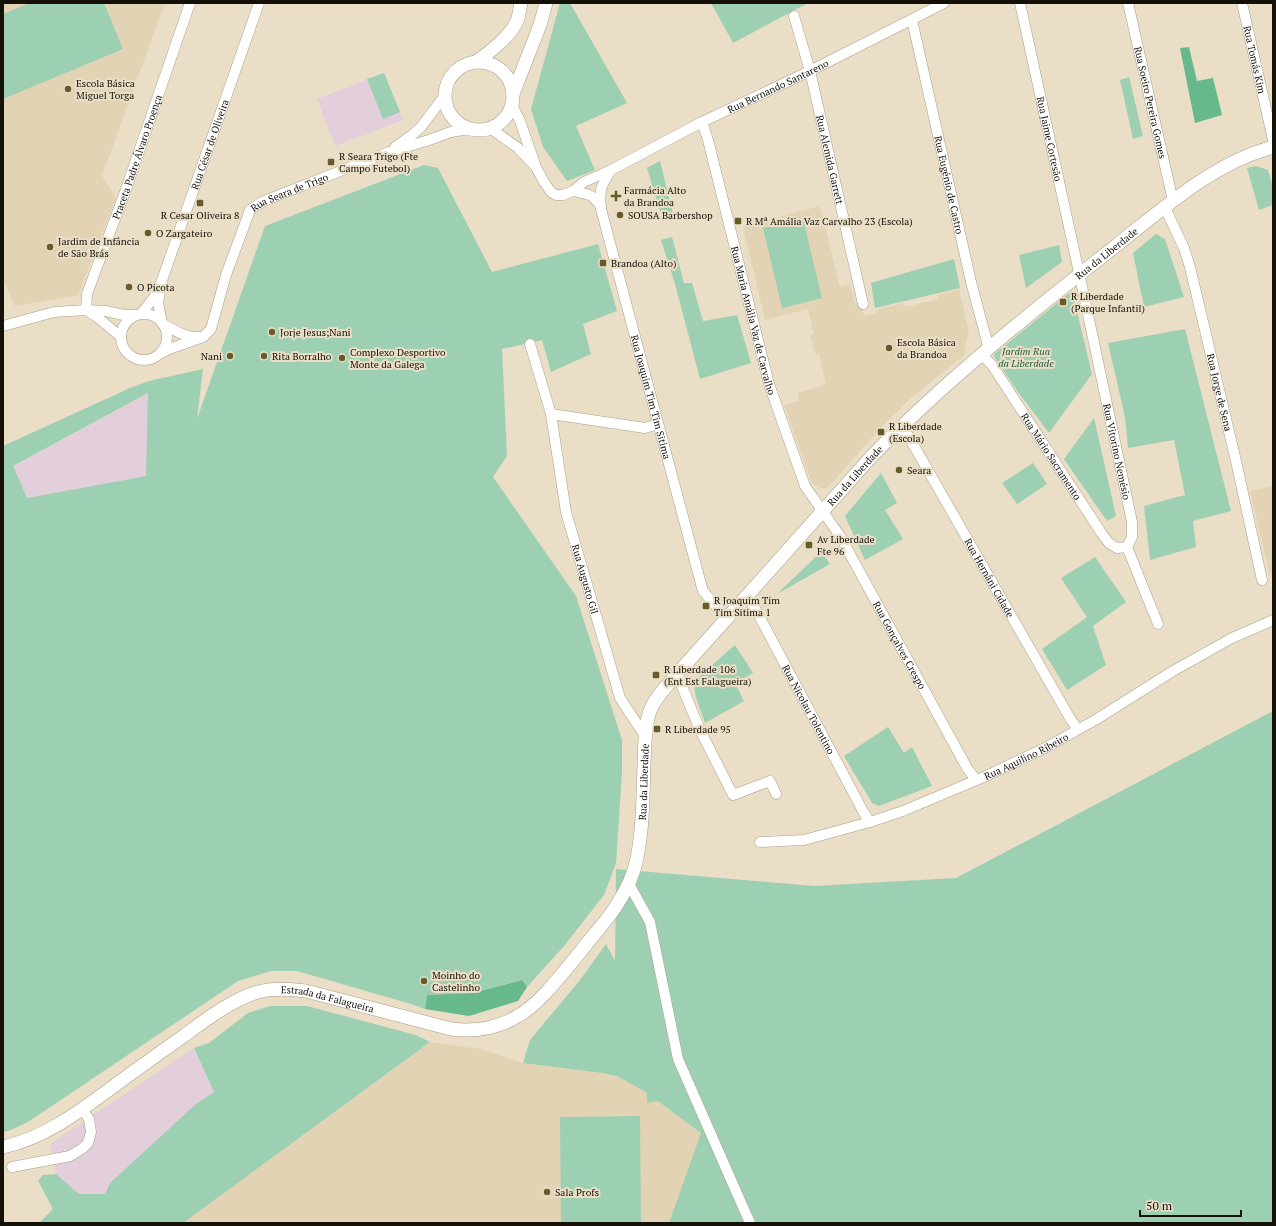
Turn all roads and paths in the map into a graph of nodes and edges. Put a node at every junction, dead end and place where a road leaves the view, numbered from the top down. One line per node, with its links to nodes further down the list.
1 (190, 3): 29 (street, Praceta Padre Álvaro Proença)
2 (259, 3): 27 (street, Rua César de Oliveira)
3 (521, 3): 11 (street)
4 (546, 3): 14 (street)
5 (944, 3): 10 (street, Rua Bernando Santareno)
6 (1020, 3): 26 (street, Rua Jaime Cortesão)
7 (1128, 3): 24 (street, Rua Soeiro Pereira Gomes)
8 (1242, 3): 18 (street, Rua Tomás Kim)
9 (794, 16): 12 (street, Rua Alemida Garrett)
10 (912, 20): 12 (street, Rua Bernando Santareno); 36 (street, Rua Eugénio de Castro)
11 (476, 62): 13 (street); 14 (street)
12 (810, 71): 15 (street, Rua Bernando Santareno); 28 (street, Rua Alemida Garrett)
13 (445, 95): 17 (street); 20 (street, Rua Seara de Trigo)
14 (513, 100): 16 (street); 21 (street)
15 (702, 122): 22 (street, Rua Bernando Santareno); 41 (street, Rua Maria Amália Vaz de Carvalho)
16 (490, 128): 17 (street); 21 (street)
17 (469, 129): 20 (street, Rua Seara de Trigo)
18 (1273, 140)
19 (1273, 147): 24 (street, Rua da Liberdade)
20 (389, 152): 34 (street, Rua Seara de Trigo)
21 (536, 167): 23 (street)
22 (611, 170): 23 (street); 25 (street, Rua Joaquim Tim Tim Sitima)
23 (574, 191): 25 (street)
24 (1169, 204): 26 (street, Rua da Liberdade); 43 (street, Rua Jorge de Sena)
25 (601, 209): 39 (street, Rua Joaquim Tim Tim Sitima)
26 (1079, 275): 36 (street, Rua da Liberdade); 42 (street, Rua Vitorino Nemésio)
27 (160, 286): 30 (street, Rua César de Oliveira); 31 (street, Rua César de Oliveira)
28 (864, 304)
29 (86, 310): 30 (street); 32 (street); 33 (street)
30 (138, 314): 31 (street); 33 (street)
31 (162, 323): 34 (street); 37 (street)
32 (3, 326)
33 (120, 337): 37 (street)
34 (203, 337): 37 (street)
35 (530, 344): 38 (street, Rua Augusto Gil)
36 (985, 352): 40 (street, Rua da Liberdade); 42 (street, Rua Mário Sacramento)
37 (161, 353)
38 (551, 414): 39 (street); 50 (street, Rua Augusto Gil)
39 (658, 424): 45 (street, Rua Joaquim Tim Tim Sitima)
40 (902, 425): 41 (street, Rua da Liberdade); 49 (street, Rua Hernâni Cidade)
41 (822, 512): 44 (street, Rua da Liberdade); 51 (street, Rua Gonçalves Crespo)
42 (1127, 547): 47 (street)
43 (1262, 580)
44 (747, 596): 45 (street, Rua da Liberdade); 53 (street, Rua Nicolau Tolentino)
45 (727, 619): 48 (street, Rua da Liberdade)
46 (1273, 620): 49 (street, Rua Aquilino Ribeiro)
47 (1158, 624)
48 (677, 674): 50 (street, Rua da Liberdade); 52 (street)
49 (1078, 729): 51 (street, Rua Aquilino Ribeiro)
50 (645, 736): 55 (street, Rua da Liberdade)
51 (976, 780): 53 (street, Rua Aquilino Ribeiro)
52 (776, 794)
53 (870, 822): 54 (street, Rua Aquilino Ribeiro)
54 (760, 842)
55 (628, 884): 56 (street, Estrada da Falagueira); 59 (street)
56 (82, 1109): 57 (street, Estrada da Falagueira); 58 (street)
57 (3, 1147)
58 (12, 1167)
59 (750, 1223)

